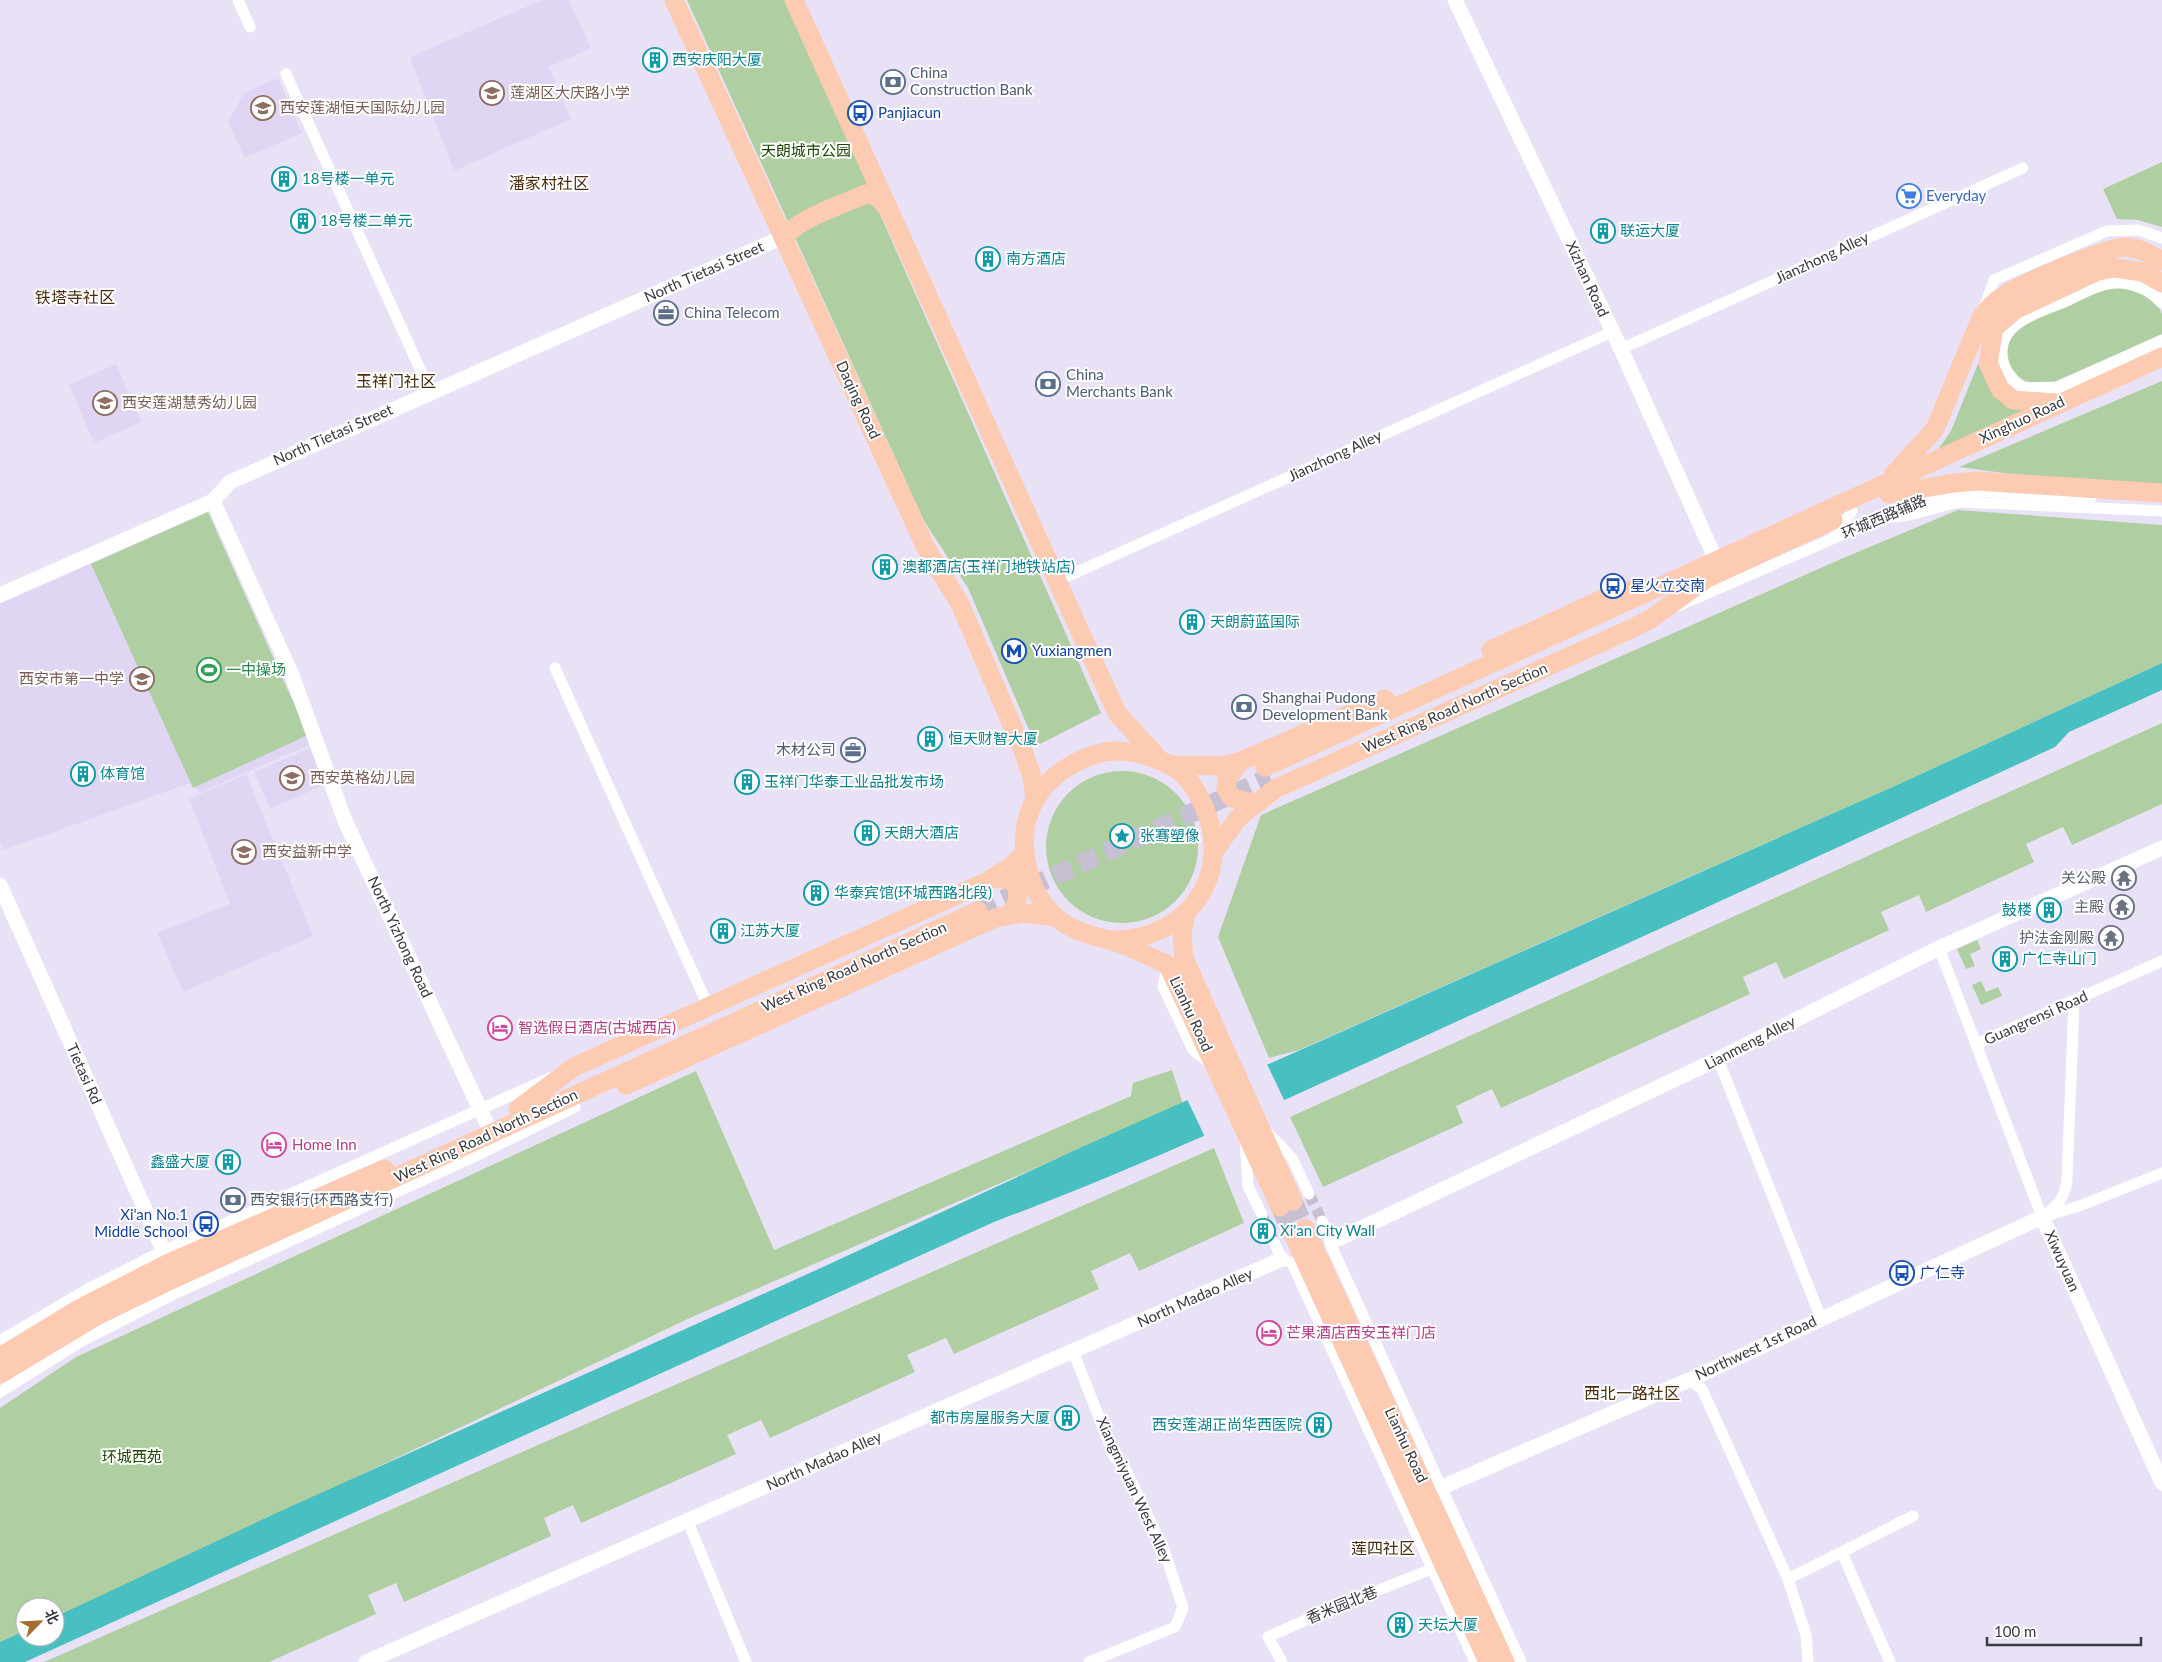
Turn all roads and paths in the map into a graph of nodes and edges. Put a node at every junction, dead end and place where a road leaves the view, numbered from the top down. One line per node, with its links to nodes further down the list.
1 (238, 0): 5 (street)
2 (674, 0): 10 (main road, Daqing Road)
3 (794, 0): 7 (main road)
4 (1455, 0): 16 (street, Xizhan Road)
5 (250, 27)
6 (286, 74): 21 (street)
7 (870, 168): 9 (main road); 10 (main road)
8 (2023, 168): 18 (street, Jianzhong Alley)
9 (892, 214): 10 (main road); 34 (main road)
10 (781, 232): 21 (street, North Tietasi Street); 40 (main road, Daqing Road)
11 (2162, 238): 15 (street)
12 (2162, 261): 15 (main road)
13 (2162, 283): 22 (main road)
14 (2162, 301): 17 (street)
15 (1981, 318): 23 (main road)
16 (1612, 332): 18 (street, Xizhan Road); 34 (street, Jianzhong Alley)
17 (2162, 342)
18 (1621, 349): 31 (street, Xizhan Road)
19 (2162, 357): 22 (main road, Xinghuo Road)
20 (2162, 371): 23 (main road, Xinghuo Road)
21 (430, 391): 25 (street, North Tietasi Street)
22 (2060, 403): 23 (main road, Xinghuo Road)
23 (1886, 489): 24 (main road); 27 (main road, West Ring Road North Section); 31 (main road, West Ring Road North Section)
24 (2162, 493)
25 (213, 501): 35 (street, North Tietasi Street); 63 (street, North Yizhong Road)
26 (2162, 502): 29 (street, 环城西路辅路)
27 (1852, 511): 30 (street); 32 (main road, West Ring Road North Section)
28 (2162, 511): 29 (street)
29 (1890, 517): 30 (street, 环城西路辅路)
30 (1832, 539): 36 (street, 环城西路辅路)
31 (1716, 560): 33 (main road, West Ring Road North Section)
32 (1708, 577): 33 (main road, West Ring Road North Section); 36 (main road, West Ring Road North Section)
33 (1671, 580): 38 (main road, West Ring Road North Section)
34 (1057, 581): 39 (main road)
35 (0, 595)
36 (1652, 618): 41 (main road, West Ring Road North Section)
37 (555, 668): 56 (street)
38 (1241, 761): 39 (main road, West Ring Road North Section); 41 (main road)
39 (1166, 763): 40 (main road); 44 (main road)
40 (1034, 800): 43 (main road)
41 (1256, 804): 44 (main road, West Ring Road North Section)
42 (2162, 848): 52 (street, Lianmeng Alley)
43 (1025, 852): 45 (main road); 50 (main road)
44 (1213, 853): 48 (main road)
45 (994, 878): 49 (main road); 56 (main road)
46 (0, 885): 72 (street, Tietasi Rd)
47 (976, 905): 62 (main road, West Ring Road North Section)
48 (1186, 913): 51 (main road); 54 (main road)
49 (1010, 916): 50 (main road); 61 (main road)
50 (1056, 917): 51 (main road)
51 (1109, 940): 54 (main road, Lianhu Road)
52 (1938, 948): 57 (street, Guangrensi Road); 58 (street, Lianmeng Alley)
53 (2162, 961): 55 (street, Guangrensi Road)
54 (1180, 969): 59 (main road, Lianhu Road); 59 (street)
55 (2074, 1002): 57 (street, Guangrensi Road); 68 (street, Xiwuyuan)
56 (708, 1006): 60 (main road)
57 (1976, 1044): 68 (street)
58 (1718, 1060): 70 (street, Lianmeng Alley); 74 (street)
59 (1223, 1063): 64 (main road, Lianhu Road)
60 (574, 1066): 62 (main road); 63 (street)
61 (575, 1107): 62 (main road); 80 (street)
62 (525, 1112): 63 (main road, West Ring Road North Section); 78 (main road, West Ring Road North Section)
63 (484, 1116): 72 (main road, West Ring Road North Section)
64 (1252, 1128): 66 (main road); 67 (street)
65 (2162, 1173): 68 (street)
66 (1294, 1200)
67 (1262, 1215)
68 (2042, 1217): 74 (street, Northwest 1st Road); 81 (street, Xiwuyuan)
69 (1307, 1228): 70 (street); 82 (main road, Lianhu Road)
70 (1333, 1237): 82 (street)
71 (1274, 1242): 73 (street)
72 (166, 1257): 75 (street); 77 (main road, West Ring Road North Section)
73 (1282, 1259): 76 (street, North Madao Alley); 86 (street)
74 (1821, 1318): 79 (street, Northwest 1st Road)
75 (0, 1341)
76 (1073, 1351): 84 (street, North Madao Alley); 90 (street, Xiangmiyuan West Alley)
77 (0, 1357)
78 (0, 1374)
79 (1689, 1380): 82 (street, Northwest 1st Road); 87 (street)
80 (0, 1392)
81 (2162, 1483)
82 (1428, 1493): 86 (main road, Lianhu Road); 94 (main road, Lianhu Road); 95 (street)
83 (1912, 1516): 85 (street)
84 (688, 1522): 88 (street, North Madao Alley); 89 (street)
85 (1842, 1553): 87 (street); 97 (street)
86 (1438, 1566): 91 (street, 香米园北巷); 92 (street); 93 (main road, Lianhu Road)
87 (1788, 1579): 96 (street)
88 (366, 1662)
89 (746, 1662)
90 (1089, 1662)
91 (1282, 1662)
92 (1475, 1662)
93 (1488, 1662)
94 (1505, 1662)
95 (1521, 1662)
96 (1808, 1662)
97 (1890, 1662)

